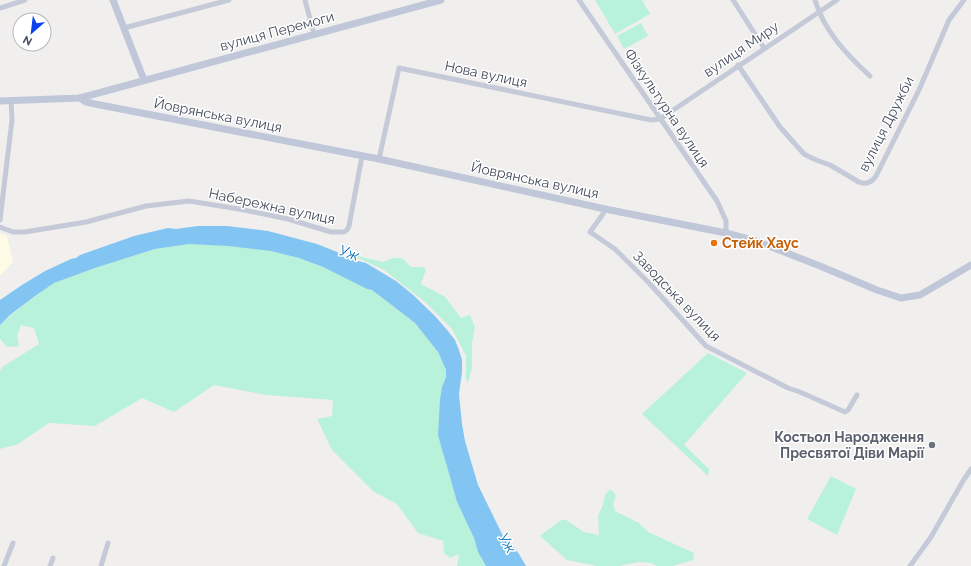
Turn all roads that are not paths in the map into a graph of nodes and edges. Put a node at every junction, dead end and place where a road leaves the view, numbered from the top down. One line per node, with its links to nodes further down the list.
1 (25, 0): 11 (street)
2 (113, 0): 13 (street)
3 (229, 0): 13 (street)
4 (305, 0): 14 (street)
5 (441, 0): 14 (street, вулиця Перемоги)
6 (579, 0): 22 (street, Фізкультурна вулиця)
7 (732, 0): 15 (street)
8 (815, 0): 12 (street)
9 (837, 0): 12 (street, вулиця Миру)
10 (964, 0): 16 (street, вулиця Дружби)
11 (0, 8)
12 (819, 12): 15 (street, вулиця Миру); 17 (street)
13 (124, 28): 18 (street)
14 (314, 34): 18 (street, вулиця Перемоги)
15 (764, 48): 16 (street, вулиця Миру)
16 (738, 65): 22 (street, вулиця Миру)
17 (870, 76)
18 (144, 80): 19 (street, вулиця Перемоги)
19 (80, 98): 21 (street, вулиця Перемоги); 23 (street, Йоврянська вулиця)
20 (0, 100): 21 (street, вулиця Перемоги)
21 (11, 100): 26 (street)
22 (660, 119): 24 (street, Нова вулиця); 28 (street, Фізкультурна вулиця)
23 (362, 156): 24 (street, Йоврянська вулиця); 27 (street, Набережна вулиця)
24 (379, 160): 25 (street, Йоврянська вулиця)
25 (605, 209): 28 (street, Йоврянська вулиця); 30 (street, Заводська вулиця)
26 (0, 220)
27 (0, 227)
28 (726, 233): 29 (street, Йоврянська вулиця)
29 (971, 265)
30 (857, 395)
31 (971, 469): 38 (street)
32 (13, 543): 35 (street)
33 (108, 543): 37 (street)
34 (53, 558): 36 (street)
35 (4, 566)
36 (50, 566)
37 (101, 566)
38 (910, 566)

